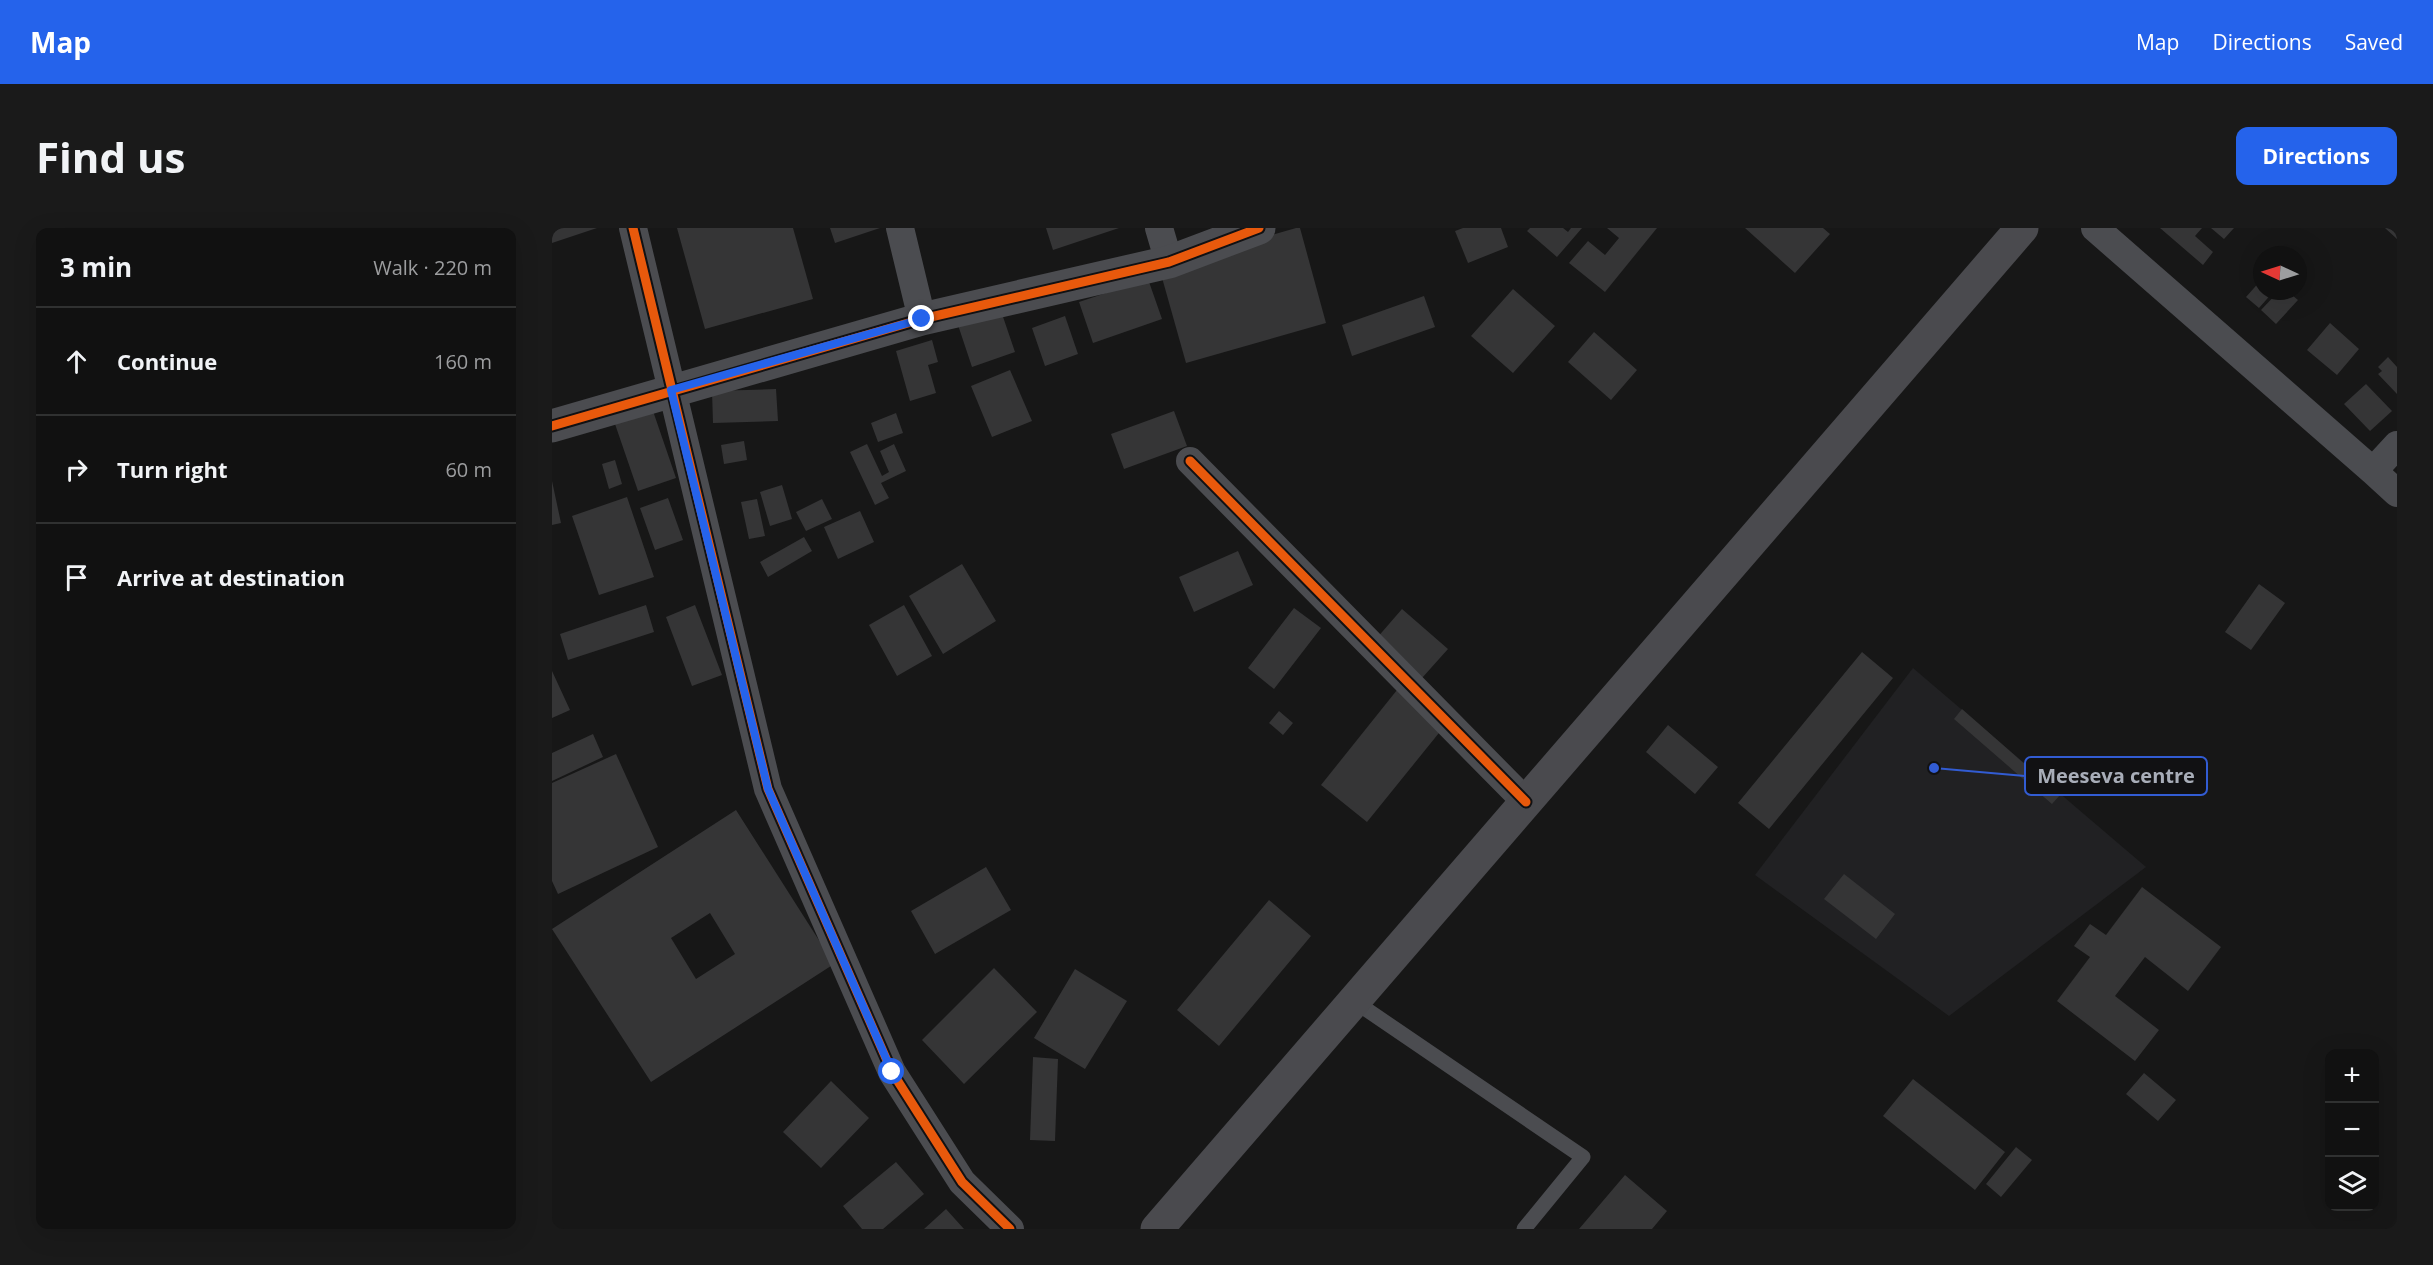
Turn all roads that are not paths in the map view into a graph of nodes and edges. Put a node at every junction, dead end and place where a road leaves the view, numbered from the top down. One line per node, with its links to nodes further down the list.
1 (633, 228): 9 (street)
2 (900, 228): 8 (street)
3 (1159, 228): 7 (street)
4 (1258, 228): 7 (street)
5 (2022, 228): 15 (main road)
6 (2095, 228): 13 (street)
7 (1169, 262): 8 (street)
8 (922, 319): 9 (street)
9 (671, 390): 10 (street); 18 (street)
10 (552, 426)
11 (2397, 445): 13 (street)
12 (1190, 461): 15 (street)
13 (2373, 471): 14 (street)
14 (2397, 493)
15 (1526, 802): 16 (main road)
16 (1354, 1001): 17 (main road); 19 (lane)
17 (1165, 1226)
18 (1010, 1229)
19 (1524, 1229)

